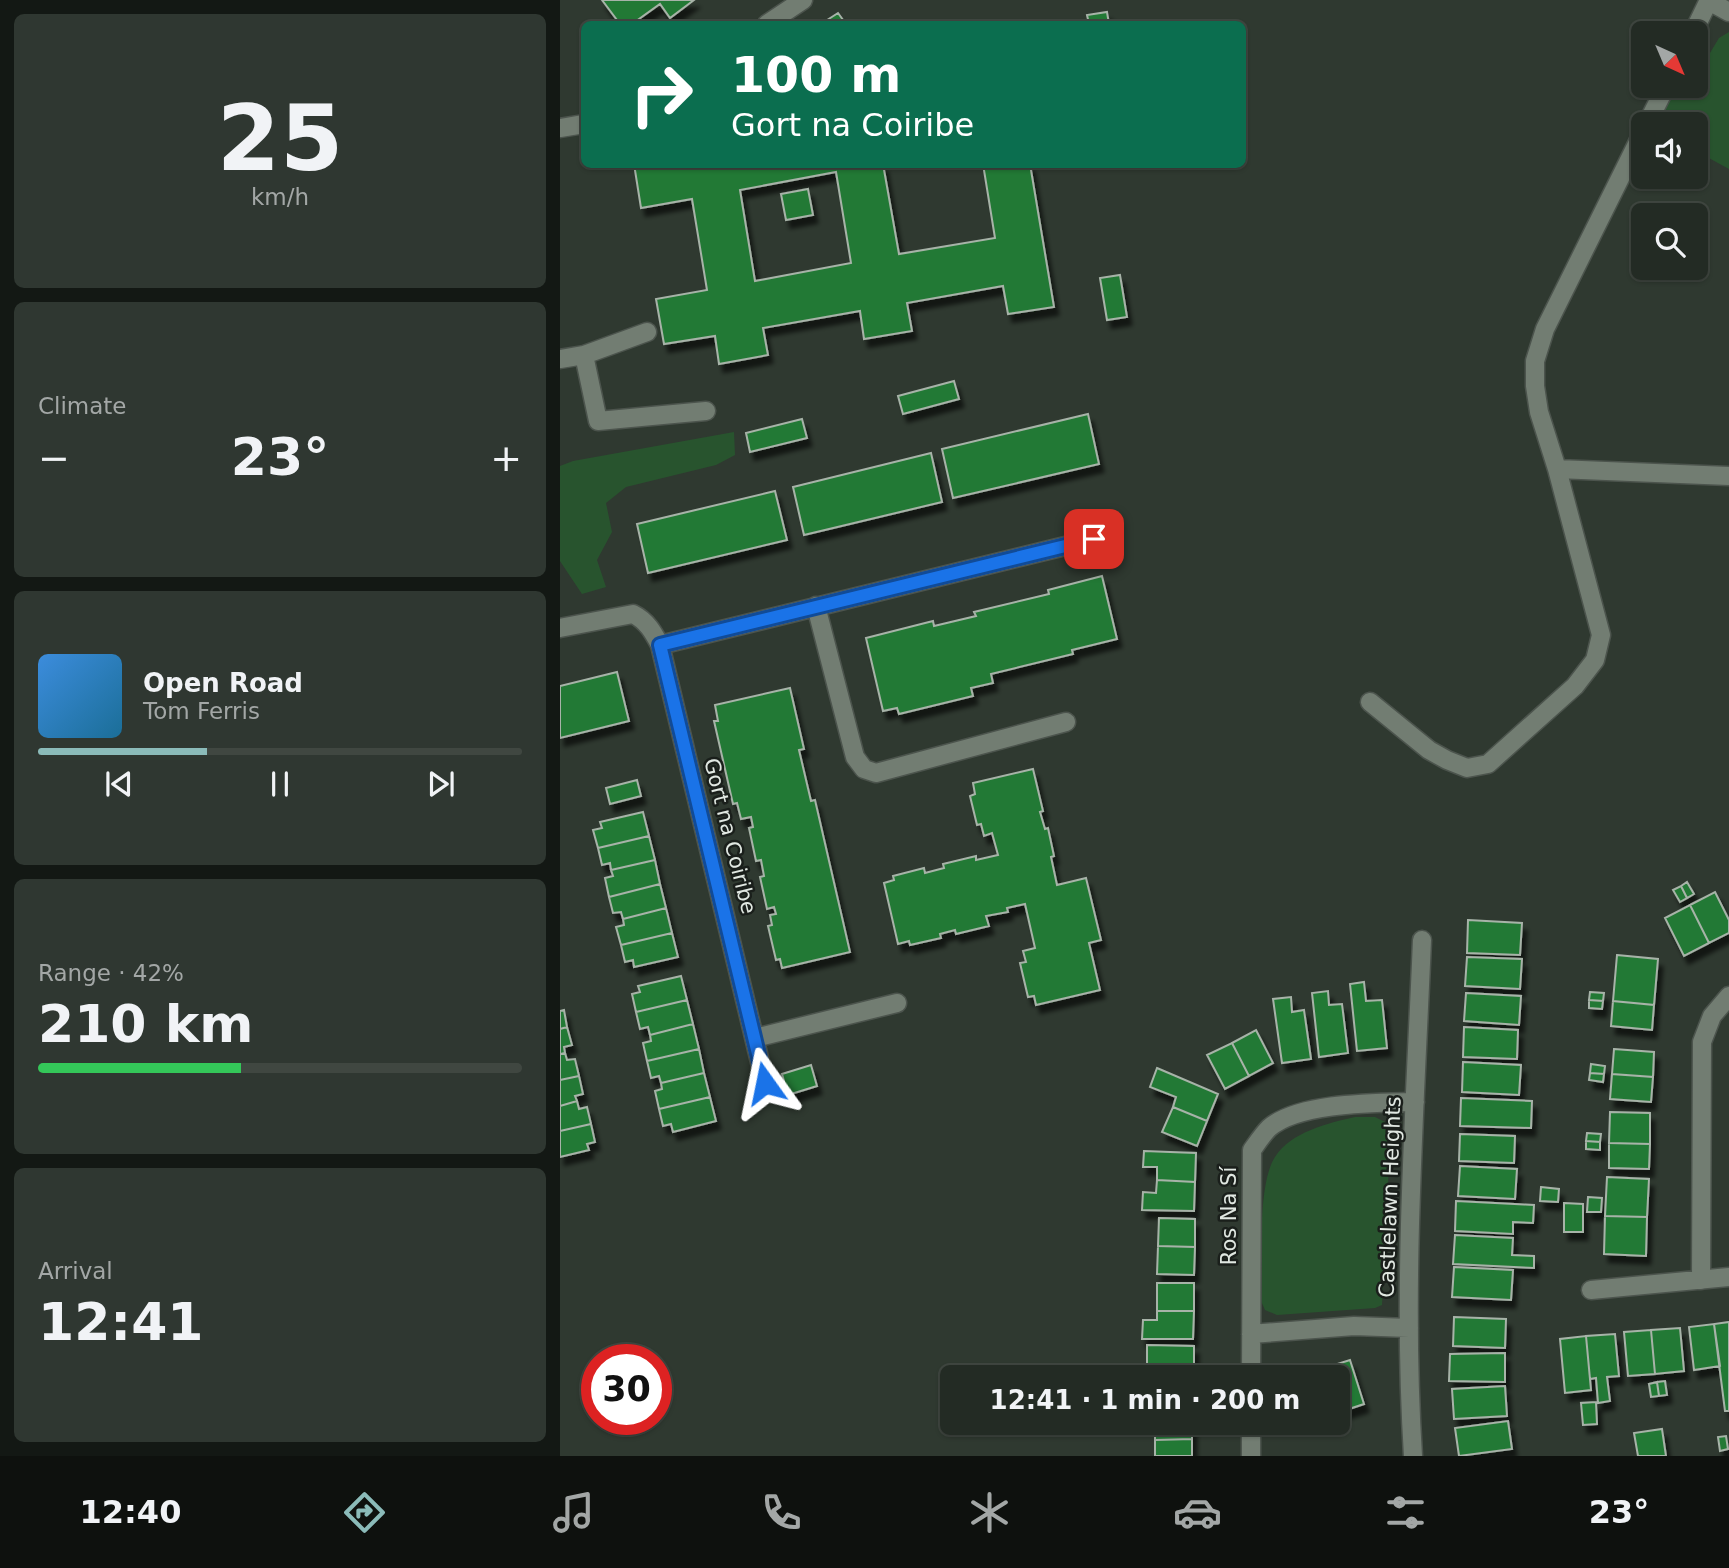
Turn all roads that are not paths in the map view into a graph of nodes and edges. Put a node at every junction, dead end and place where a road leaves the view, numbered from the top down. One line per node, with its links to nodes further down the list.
1 (803, 0): 4 (street)
2 (1709, 1): 3 (street); 5 (street)
3 (1729, 12)
4 (772, 21)
5 (1699, 21)
6 (581, 124): 7 (street)
7 (560, 128)
8 (1631, 156): 13 (street)
9 (648, 332): 10 (street)
10 (584, 355): 11 (street); 12 (street)
11 (560, 359)
12 (706, 411)
13 (1557, 469): 14 (street); 19 (street)
14 (1729, 476)
15 (1094, 539): 16 (street)
16 (816, 606): 18 (street); 20 (street)
17 (560, 628): 18 (street, Gort na Coiribe)
18 (660, 645): 24 (street, Gort na Coiribe)
19 (1370, 702)
20 (1066, 722)
21 (1422, 940): 26 (street, Castlelawn Heights)
22 (1729, 996): 28 (street)
23 (897, 1003): 24 (street)
24 (755, 1038): 25 (street, Gort na Coiribe)
25 (765, 1083)
26 (1415, 1102): 30 (street, Castlelawn Heights); 31 (street, Ros Na Sí)
27 (1729, 1277): 28 (street)
28 (1702, 1280): 29 (street)
29 (1591, 1290)
30 (1409, 1328): 31 (street); 35 (street, Castlelawn Heights)
31 (1251, 1334): 32 (street, Ros Na Sí)
32 (1251, 1365)
33 (1251, 1435): 34 (street)
34 (1251, 1455)
35 (1413, 1456)

